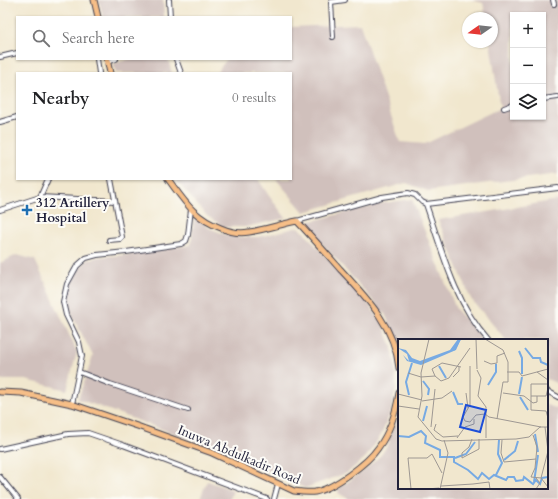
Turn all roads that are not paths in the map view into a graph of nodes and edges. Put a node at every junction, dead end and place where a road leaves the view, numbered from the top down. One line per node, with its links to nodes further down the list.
1 (94, 0): 4 (main road)
2 (169, 0): 5 (street)
3 (345, 0): 6 (street)
4 (98, 16)
5 (170, 16)
6 (334, 37)
7 (16, 53): 8 (street)
8 (0, 57)
9 (97, 60): 12 (street)
10 (107, 60): 13 (main road)
11 (176, 60): 14 (street)
12 (99, 72)
13 (110, 72)
14 (181, 72)
15 (558, 97): 16 (street)
16 (546, 99)
17 (510, 106): 18 (street)
18 (504, 108)
19 (16, 117): 20 (street)
20 (0, 122)
21 (48, 180): 25 (street)
22 (111, 180): 26 (street)
23 (169, 180): 28 (main road)
24 (558, 188): 27 (street)
25 (40, 198): 26 (street); 29 (street)
26 (115, 201): 31 (street)
27 (426, 204): 30 (street); 32 (street)
28 (191, 209): 30 (main road); 34 (street)
29 (0, 210)
30 (297, 220): 33 (main road)
31 (109, 240)
32 (487, 339)
33 (398, 356)
34 (79, 372): 39 (street); 40 (street)
35 (0, 392): 39 (main road, Inuwa Abdulkadir Road)
36 (548, 392): 37 (street)
37 (558, 397)
38 (398, 400): 43 (main road, Inuwa Abdulkadir Road)
39 (72, 404): 43 (main road, Inuwa Abdulkadir Road)
40 (188, 410)
41 (0, 449): 45 (street)
42 (0, 476): 44 (street)
43 (278, 484): 46 (street)
44 (18, 499)
45 (267, 499)
46 (274, 499)

